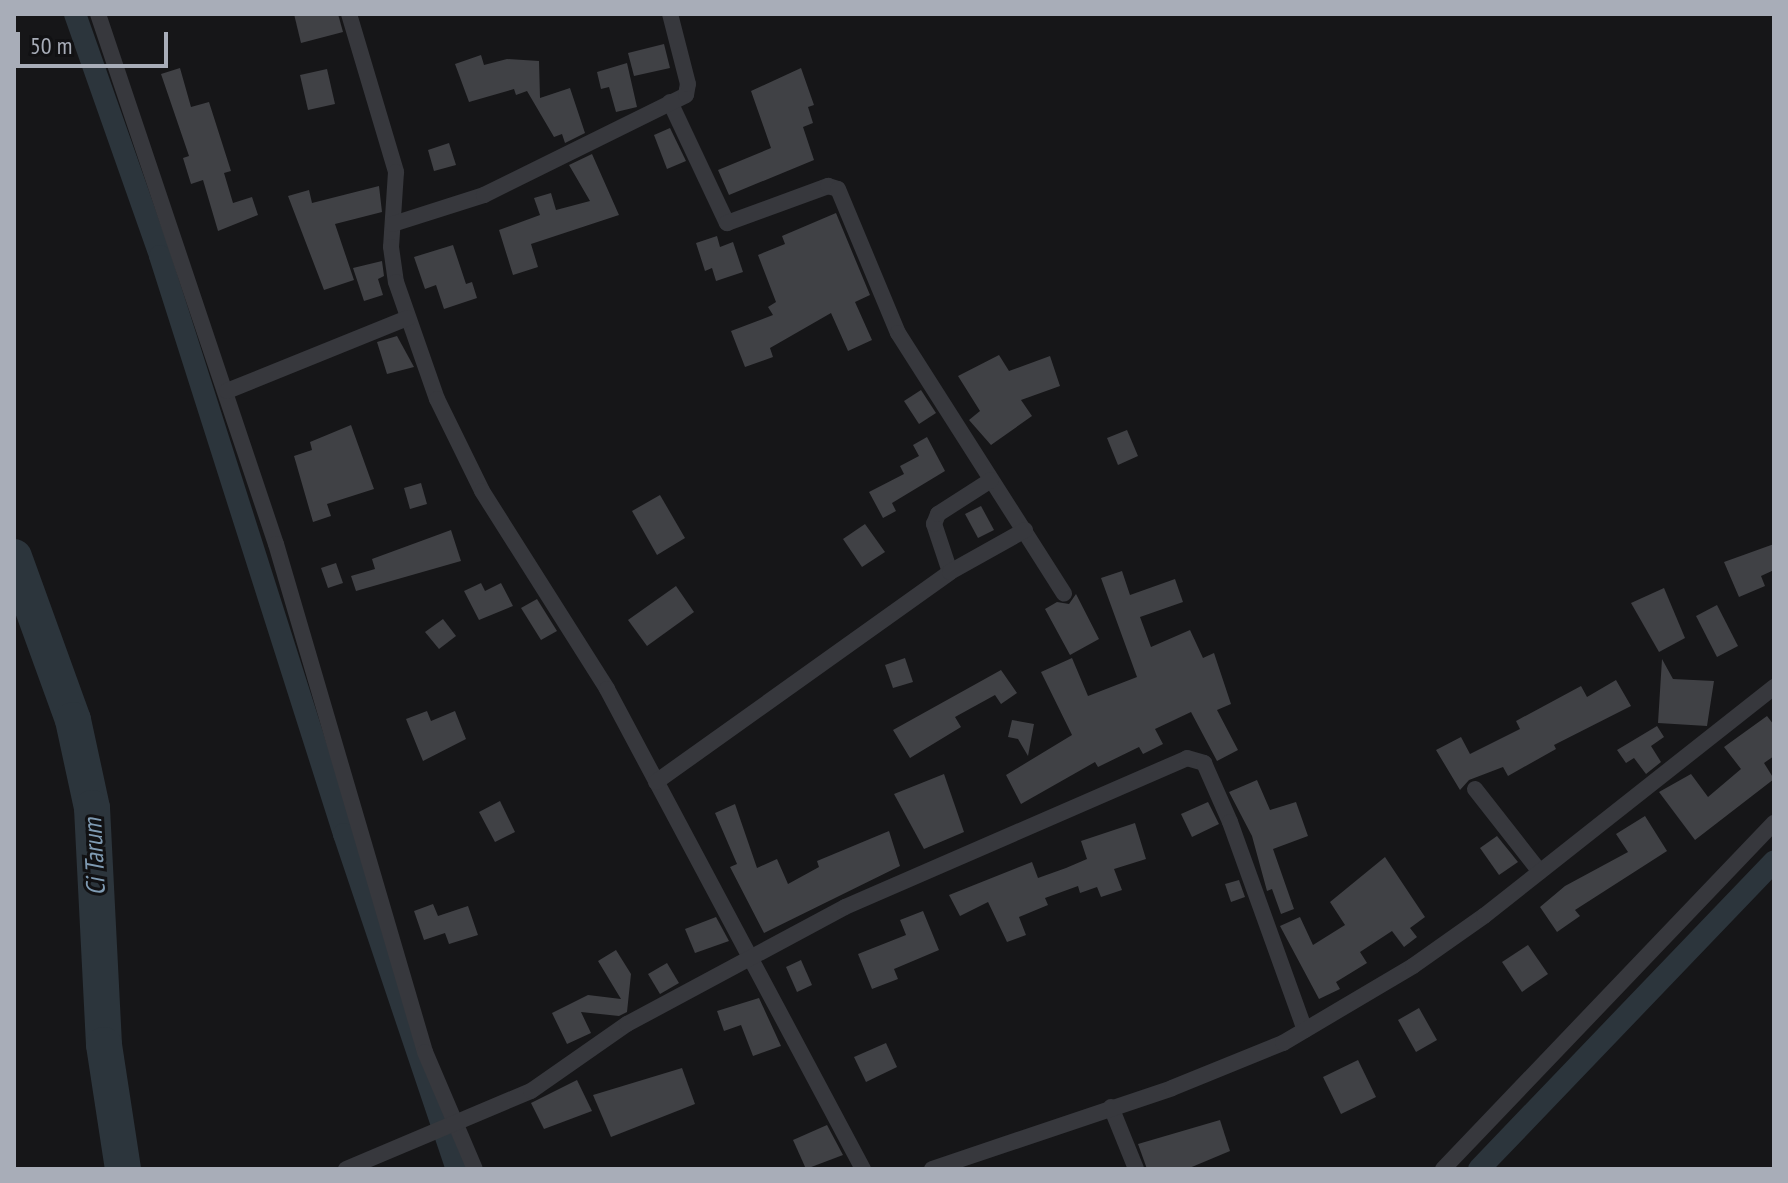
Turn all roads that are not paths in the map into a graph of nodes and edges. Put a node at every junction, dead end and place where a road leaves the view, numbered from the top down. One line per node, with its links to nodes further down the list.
1 (98, 14): 7 (street)
2 (349, 14): 5 (street)
3 (670, 14): 4 (street)
4 (670, 102): 5 (street); 8 (street)
5 (393, 224): 6 (street)
6 (408, 318): 7 (street); 13 (street)
7 (227, 391): 20 (street)
8 (991, 480): 9 (street); 10 (street)
9 (1025, 530): 10 (street); 11 (street)
10 (950, 572): 13 (street)
11 (1064, 594)
12 (1774, 687): 16 (street)
13 (656, 782): 17 (street)
14 (1475, 789): 16 (street)
15 (1774, 823): 26 (street)
16 (1540, 872): 18 (street)
17 (750, 954): 18 (street); 20 (street); 23 (street)
18 (1305, 1030): 19 (street)
19 (1111, 1107): 24 (street); 25 (street)
20 (458, 1122): 21 (street); 22 (street)
21 (346, 1169)
22 (475, 1169)
23 (863, 1169)
24 (932, 1169)
25 (1136, 1169)
26 (1443, 1169)

